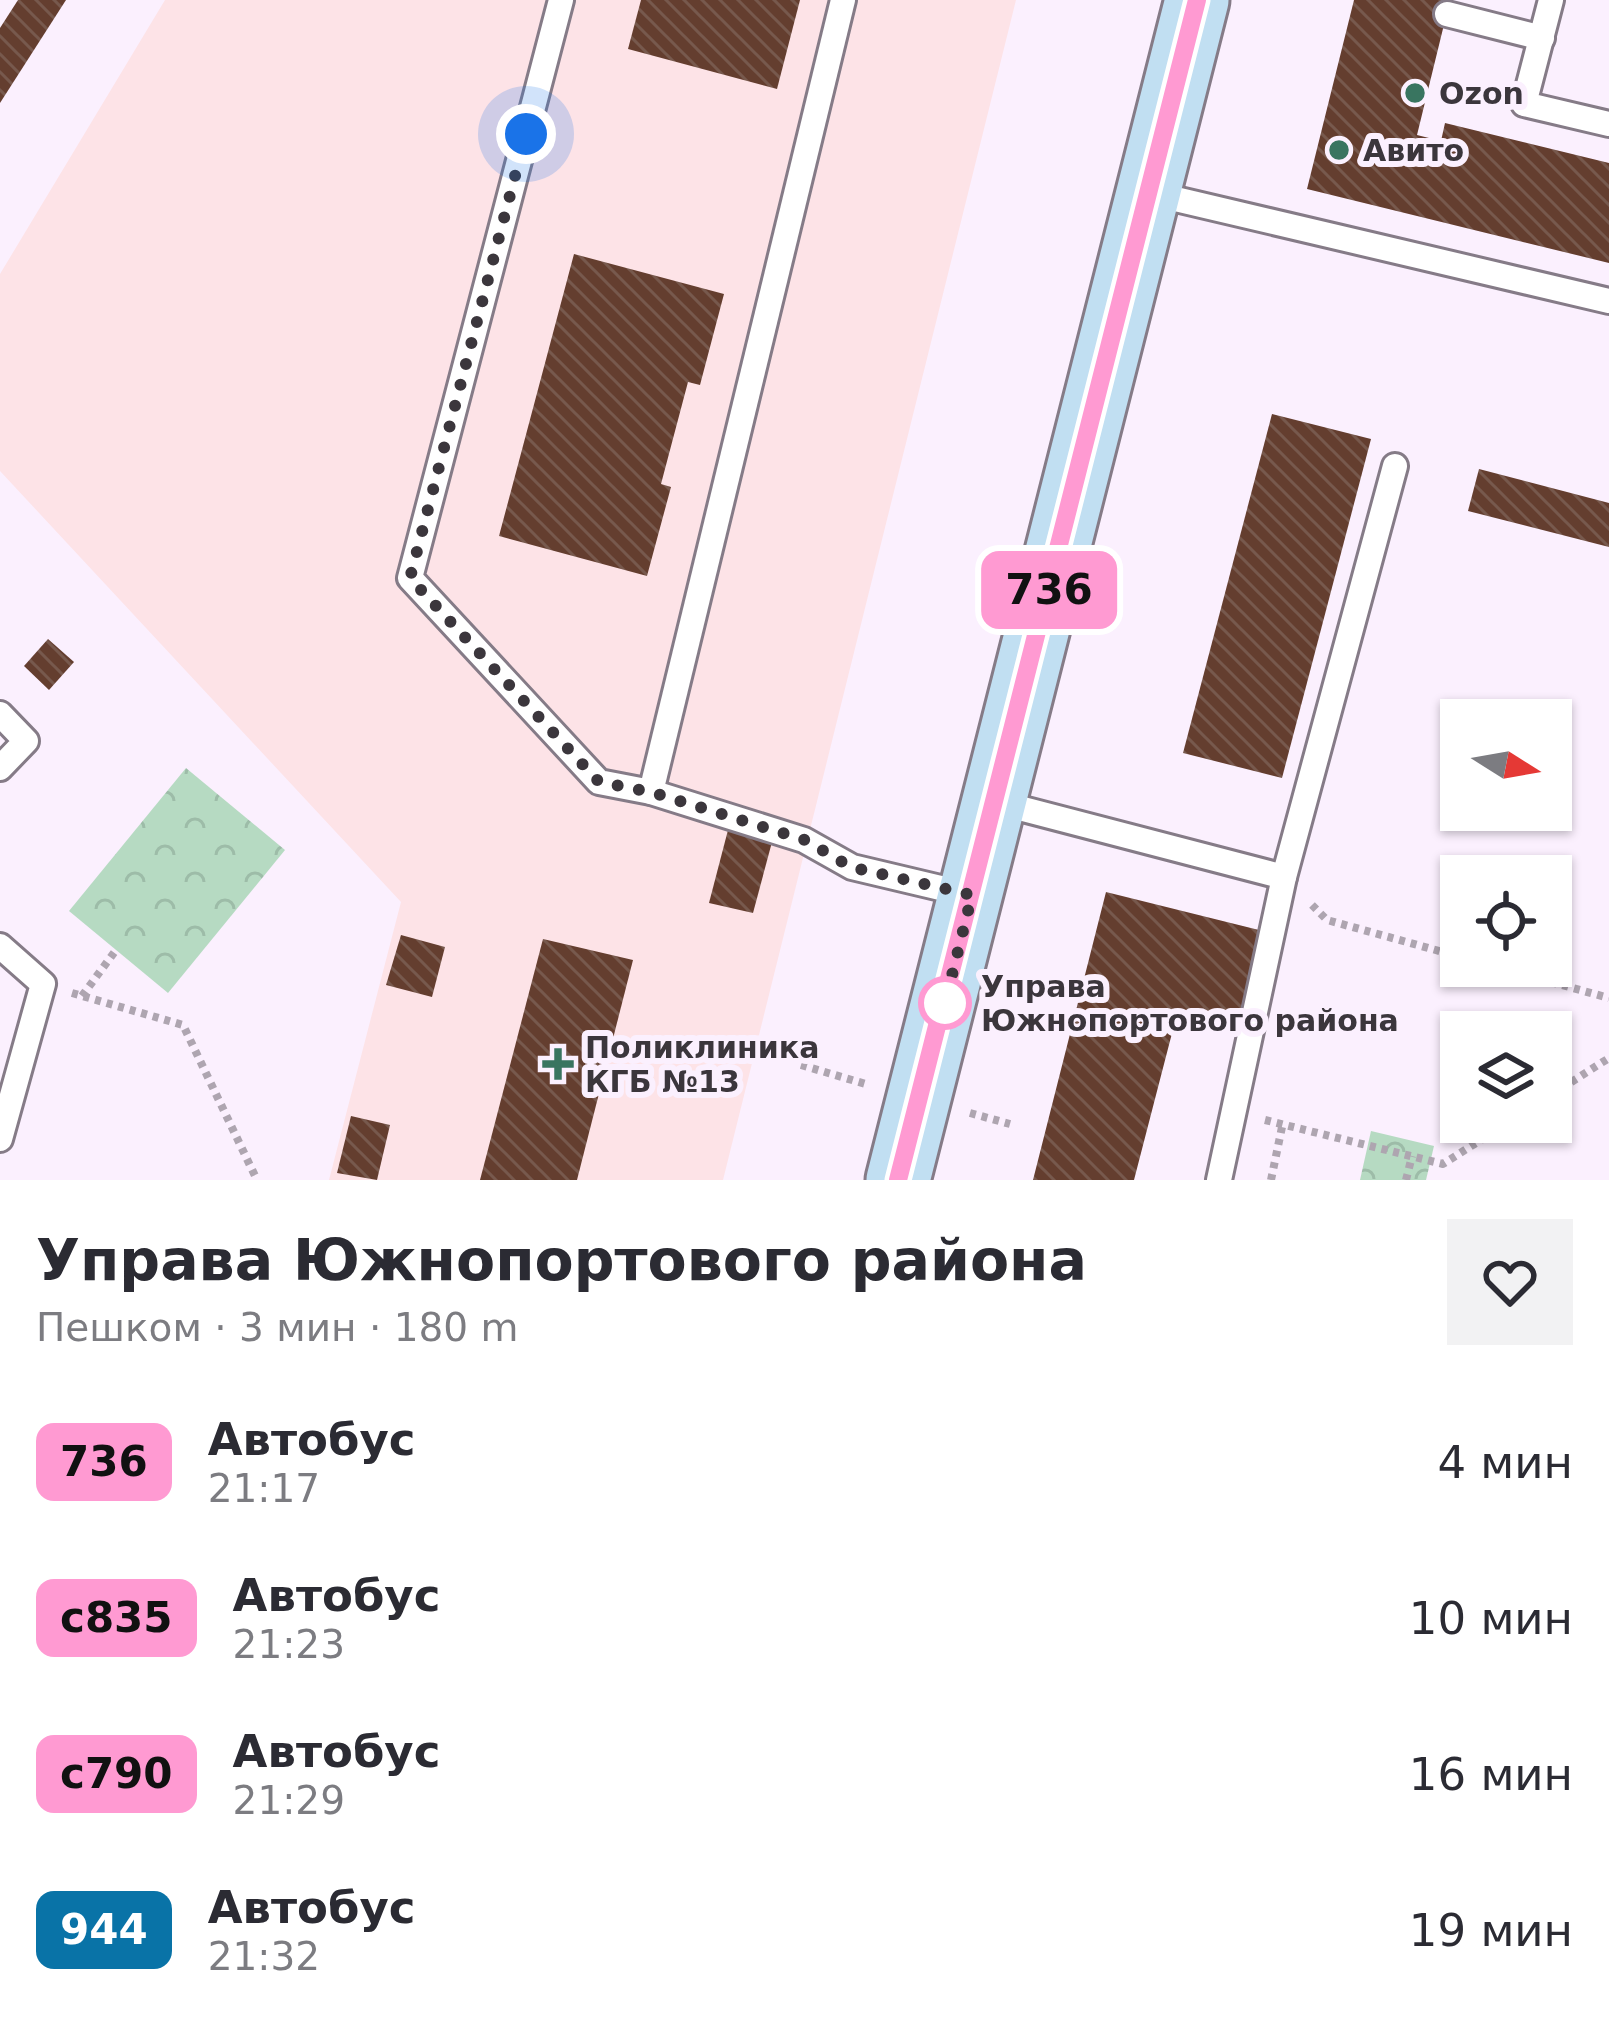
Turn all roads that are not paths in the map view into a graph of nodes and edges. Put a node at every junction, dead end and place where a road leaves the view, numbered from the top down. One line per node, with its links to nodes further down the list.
1 (561, 0): 13 (lane)
2 (843, 0): 13 (lane)
3 (1197, 0): 8 (main road)
4 (1551, 0): 6 (lane)
5 (1447, 14): 6 (lane)
6 (1542, 38): 7 (lane)
7 (1609, 124)
8 (1149, 192): 9 (lane); 14 (main road)
9 (1609, 301)
10 (1395, 466): 15 (lane)
11 (0, 714): 12 (lane)
12 (0, 767)
13 (651, 792): 16 (lane)
14 (996, 802): 15 (lane); 16 (main road)
15 (1284, 877): 20 (lane)
16 (972, 895): 19 (main road)
17 (0, 946): 18 (lane)
18 (0, 1139)
19 (898, 1180)
20 (1219, 1180)

